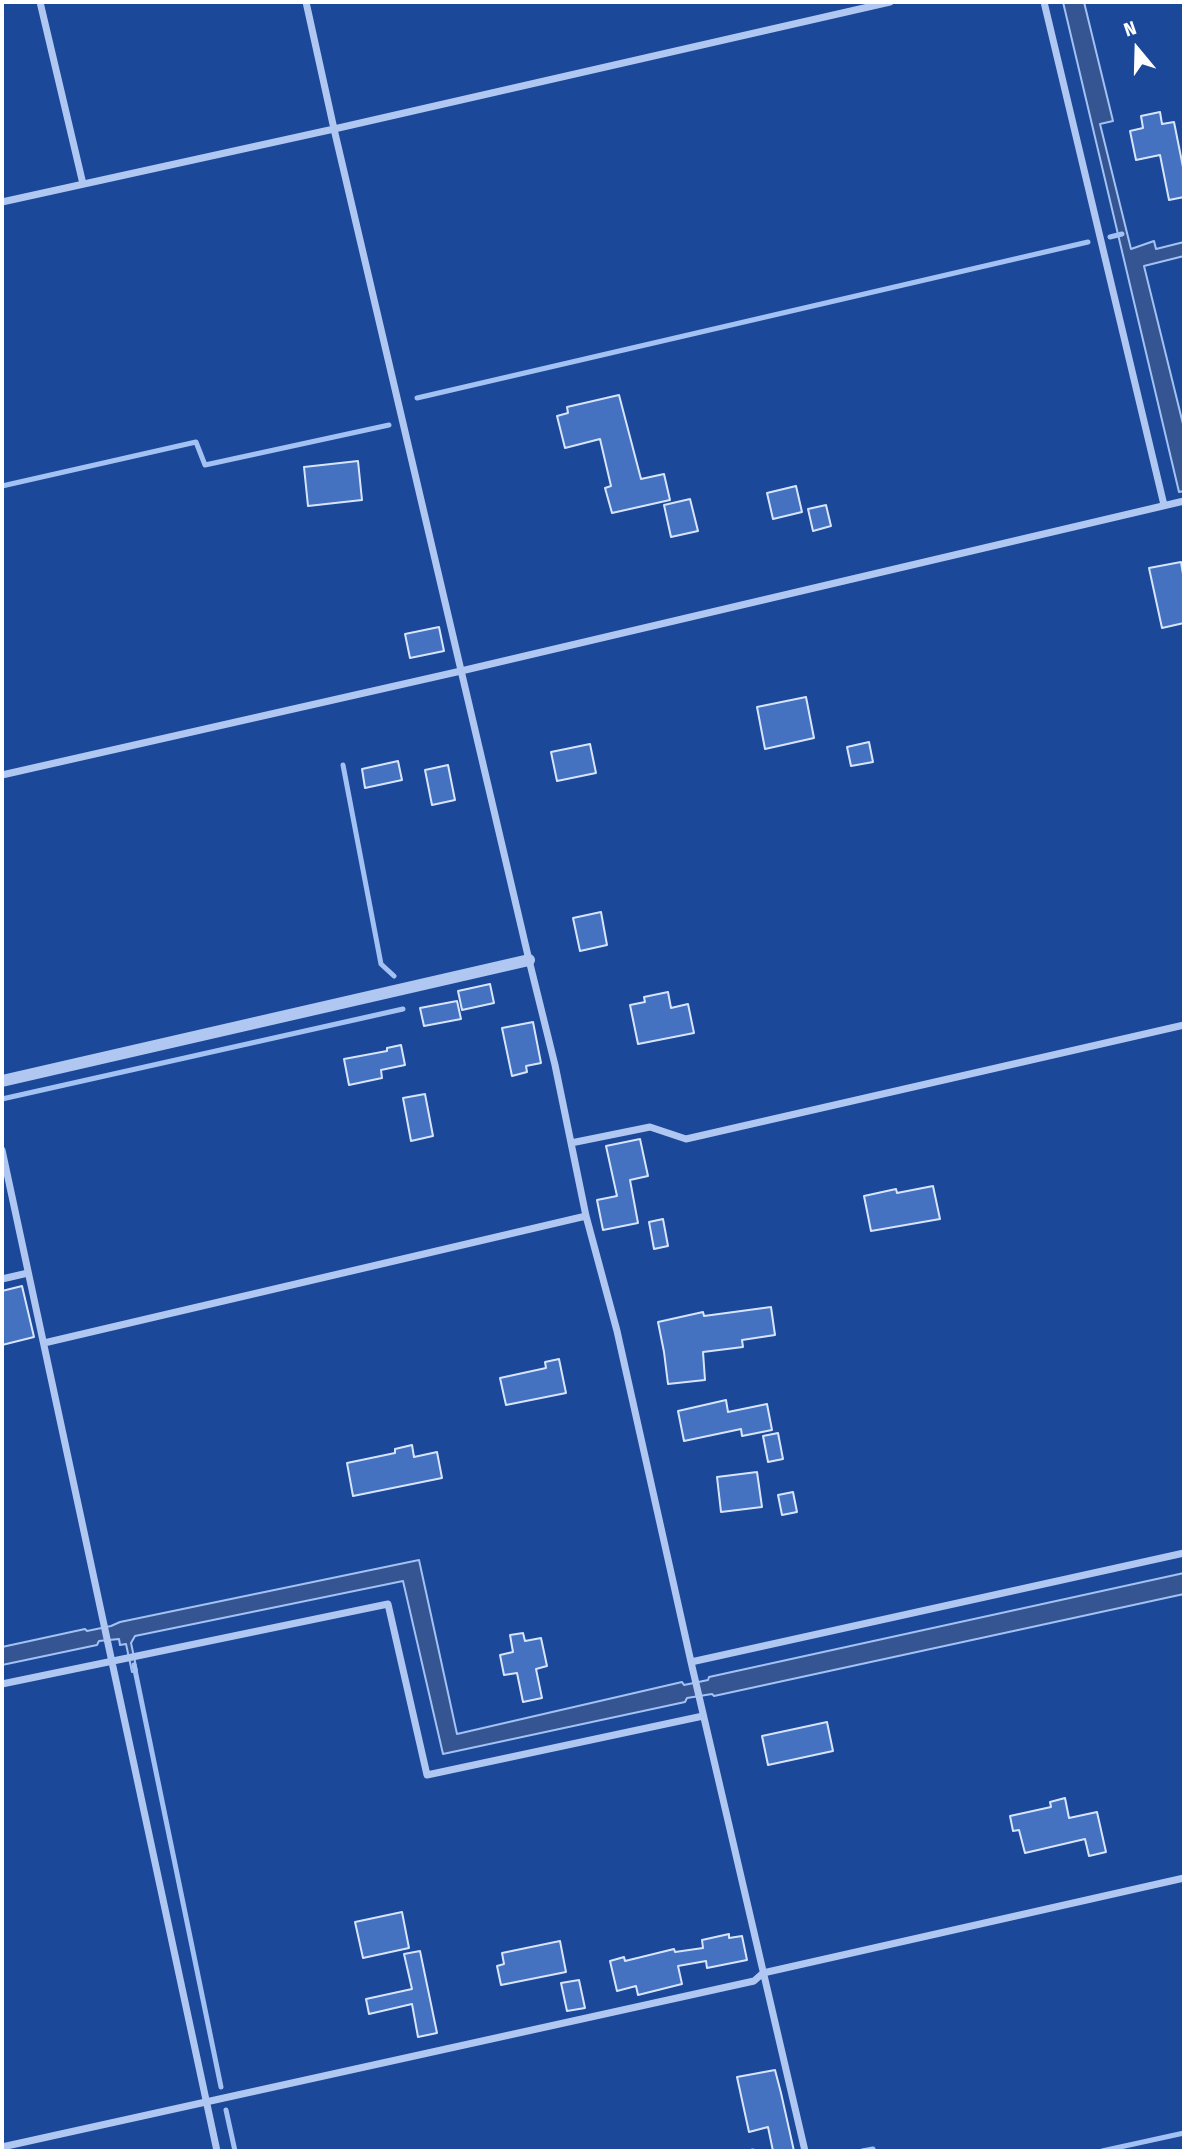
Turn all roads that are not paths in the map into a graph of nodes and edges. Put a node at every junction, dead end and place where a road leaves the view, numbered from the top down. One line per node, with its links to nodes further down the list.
1 (40, 2): 6 (street)
2 (306, 2): 5 (street)
3 (890, 2): 5 (street)
4 (1044, 2): 9 (street)
5 (334, 129): 6 (street); 10 (street)
6 (83, 184): 7 (street)
7 (2, 202)
8 (1183, 502): 9 (street)
9 (1164, 505): 10 (street)
10 (461, 671): 11 (street); 12 (street)
11 (2, 775)
12 (529, 960): 14 (street); 15 (street)
13 (1184, 1025): 15 (street)
14 (2, 1081)
15 (570, 1143): 17 (street)
16 (2, 1150): 18 (street)
17 (586, 1216): 20 (street); 23 (street)
18 (28, 1273): 19 (street); 20 (street)
19 (2, 1279)
20 (44, 1343): 22 (street)
21 (1184, 1553): 23 (street)
22 (110, 1661): 24 (street); 25 (street); 28 (street)
23 (691, 1662): 25 (street)
24 (2, 1684)
25 (703, 1716): 27 (street)
26 (1184, 1878): 27 (street)
27 (763, 1973): 28 (street); 31 (street)
28 (206, 2102): 29 (street); 30 (street)
29 (2, 2147)
30 (217, 2151)
31 (805, 2151)

